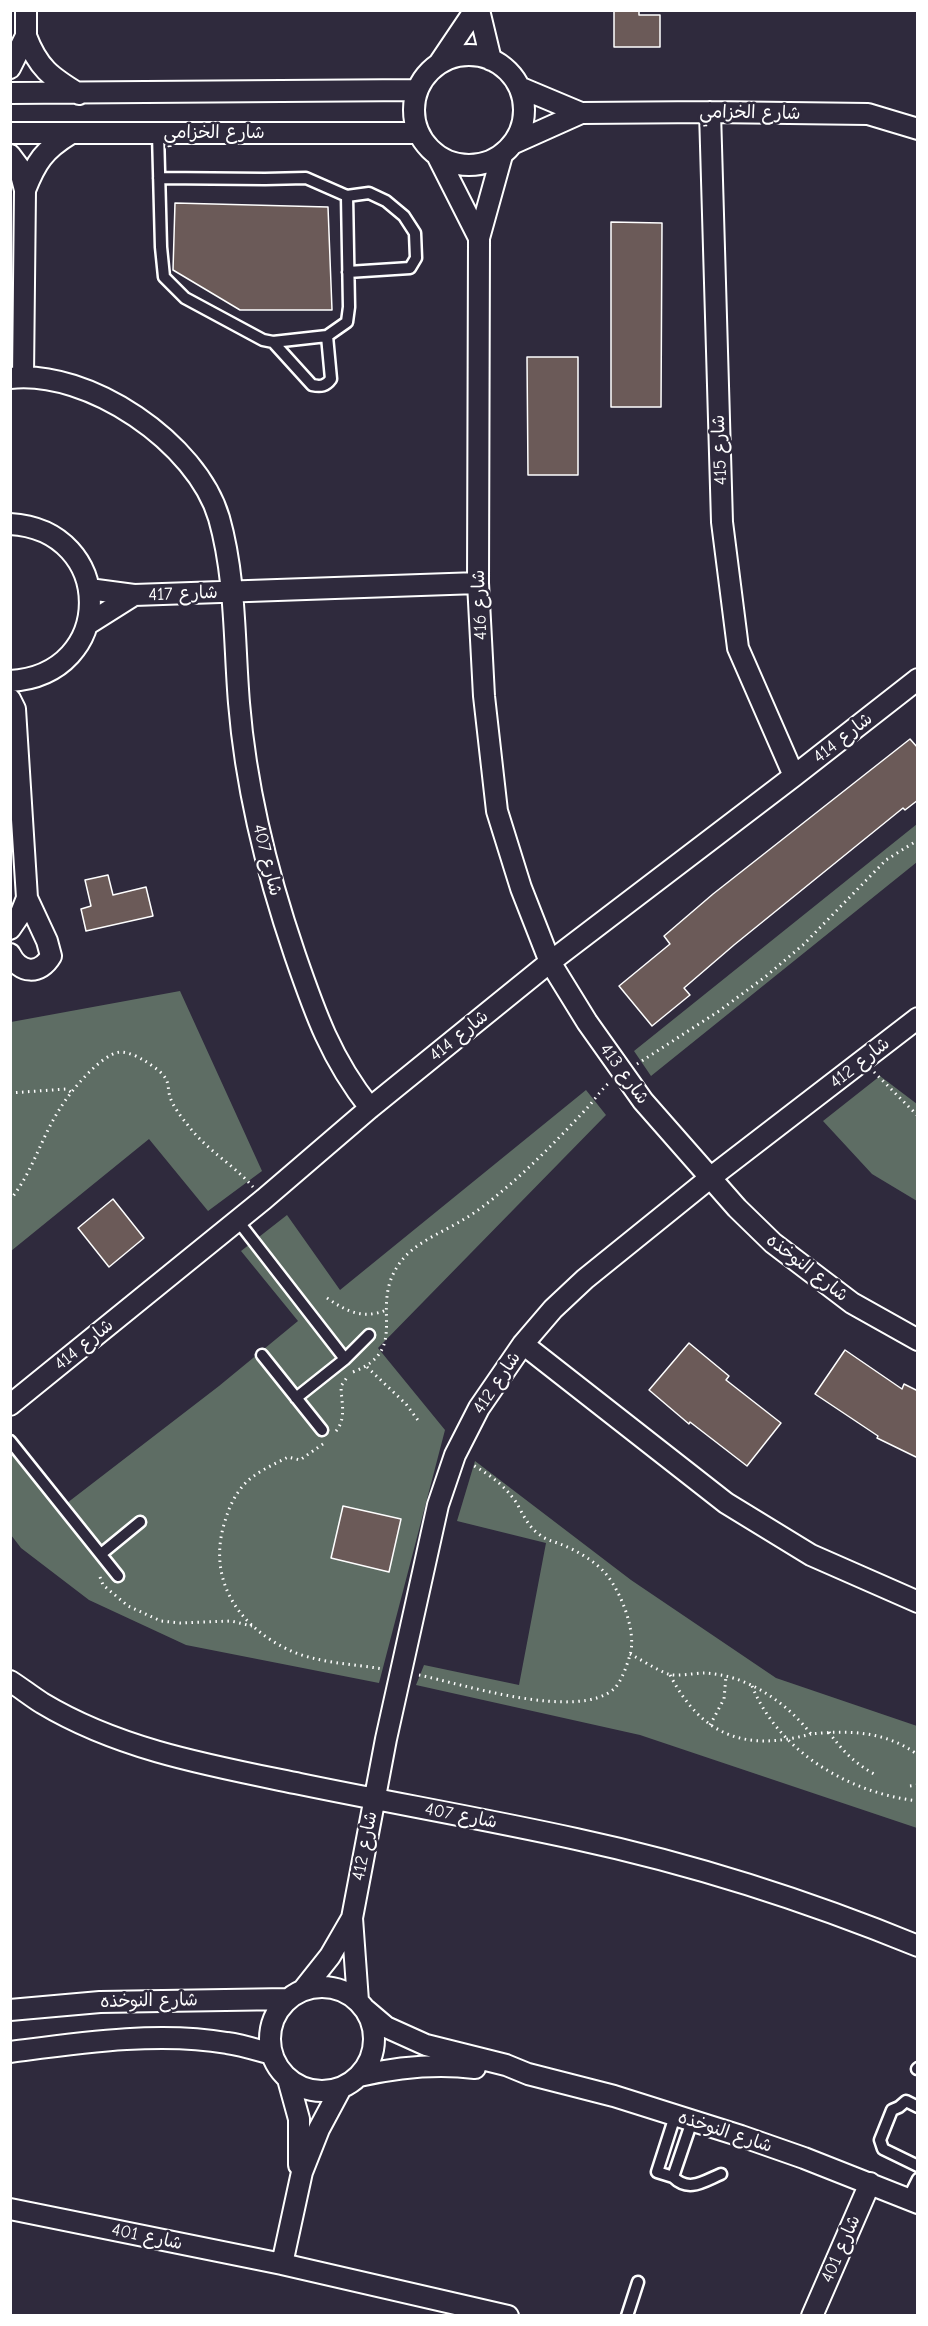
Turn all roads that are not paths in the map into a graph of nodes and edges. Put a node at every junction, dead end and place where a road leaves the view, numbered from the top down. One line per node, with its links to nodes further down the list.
1 (26, 10): 3 (street)
2 (477, 10): 4 (street); 5 (street)
3 (26, 36): 6 (street); 10 (street)
4 (491, 60): 5 (street); 7 (street)
5 (440, 62): 8 (street)
6 (10, 68)
7 (519, 87): 12 (street, شارع الخزامي); 18 (street)
8 (417, 90): 10 (street); 16 (street)
9 (10, 93): 10 (street)
10 (80, 94)
11 (710, 112): 12 (street, شارع الخزامي); 13 (street, شارع الخزامي); 39 (street, شارع 415)
12 (581, 113): 18 (street, شارع الخزامي)
13 (918, 129)
14 (10, 133): 17 (street, شارع الخزامي)
15 (158, 133): 16 (street, شارع الخزامي); 17 (street, شارع الخزامي); 21 (lane)
16 (418, 133): 20 (street)
17 (70, 134): 22 (street, شارع 407)
18 (508, 149): 20 (street); 24 (street, شارع 416)
19 (10, 155): 22 (street, شارع 407)
20 (438, 157): 24 (street, شارع 416)
21 (159, 177): 23 (lane); 27 (lane)
22 (26, 190): 28 (street, شارع 407)
23 (347, 196): 25 (lane); 25 (lane)
24 (479, 238): 30 (street, شارع 416)
25 (348, 272): 26 (lane)
26 (327, 336): 27 (lane); 27 (lane)
27 (273, 342)
28 (17, 377): 32 (street, شارع 407)
29 (10, 524): 31 (street)
30 (478, 583): 32 (street); 43 (street, شارع 416)
31 (89, 589): 33 (street, شارع 417); 34 (street)
32 (232, 592): 33 (street, شارع 417); 45 (street, شارع 407)
33 (134, 595): 34 (street, شارع 417)
34 (88, 624): 35 (street)
35 (43, 675): 37 (street); 38 (street)
36 (918, 679): 39 (street, شارع 414)
37 (10, 681)
38 (13, 704): 40 (street)
39 (794, 776): 43 (street, شارع 414)
40 (27, 898): 41 (street); 42 (street)
41 (10, 929)
42 (10, 954)
43 (550, 962): 45 (street, شارع 414); 46 (street, شارع 413)
44 (918, 1018): 46 (street, شارع 412)
45 (370, 1108): 47 (street, شارع 414)
46 (710, 1178): 49 (street, شارع النوخذه); 50 (street, شارع 412)
47 (238, 1221): 52 (lane); 54 (street, شارع 414)
48 (369, 1335): 52 (lane)
49 (918, 1340)
50 (523, 1344): 60 (street); 62 (street, شارع 412)
51 (262, 1355): 53 (lane)
52 (345, 1359): 53 (lane)
53 (296, 1398): 55 (lane)
54 (10, 1405)
55 (322, 1430)
56 (10, 1441): 58 (lane)
57 (140, 1522): 58 (lane)
58 (104, 1558): 59 (lane)
59 (118, 1576)
60 (918, 1602)
61 (10, 1681): 62 (street, شارع 407)
62 (375, 1799): 63 (street, شارع 412); 64 (street, شارع 407)
63 (352, 1918): 65 (street, شارع 412); 66 (street, شارع 412)
64 (918, 1946)
65 (295, 1994): 66 (street); 67 (street, شارع النوخذه); 69 (street)
66 (362, 2006): 70 (street, شارع النوخذه); 71 (street)
67 (10, 2010)
68 (10, 2052): 69 (street, شارع النوخذه)
69 (272, 2054): 72 (street)
70 (528, 2074): 71 (street, شارع النوخذه); 75 (street, شارع النوخذه)
71 (359, 2076): 73 (street)
72 (288, 2079): 73 (street); 81 (street)
73 (341, 2088): 81 (street)
74 (918, 2107): 76 (lane)
75 (684, 2118): 78 (lane); 78 (lane); 80 (street, شارع النوخذه)
76 (918, 2166)
77 (721, 2174): 78 (lane)
78 (673, 2177)
79 (918, 2179): 82 (lane)
80 (870, 2183): 82 (street, شارع النوخذه); 88 (street, شارع 401)
81 (296, 2197): 84 (street)
82 (913, 2201)
83 (10, 2210): 84 (street, شارع 401)
84 (282, 2264): 86 (street, شارع 401)
85 (638, 2282): 87 (lane)
86 (507, 2316)
87 (627, 2316)
88 (812, 2316)

